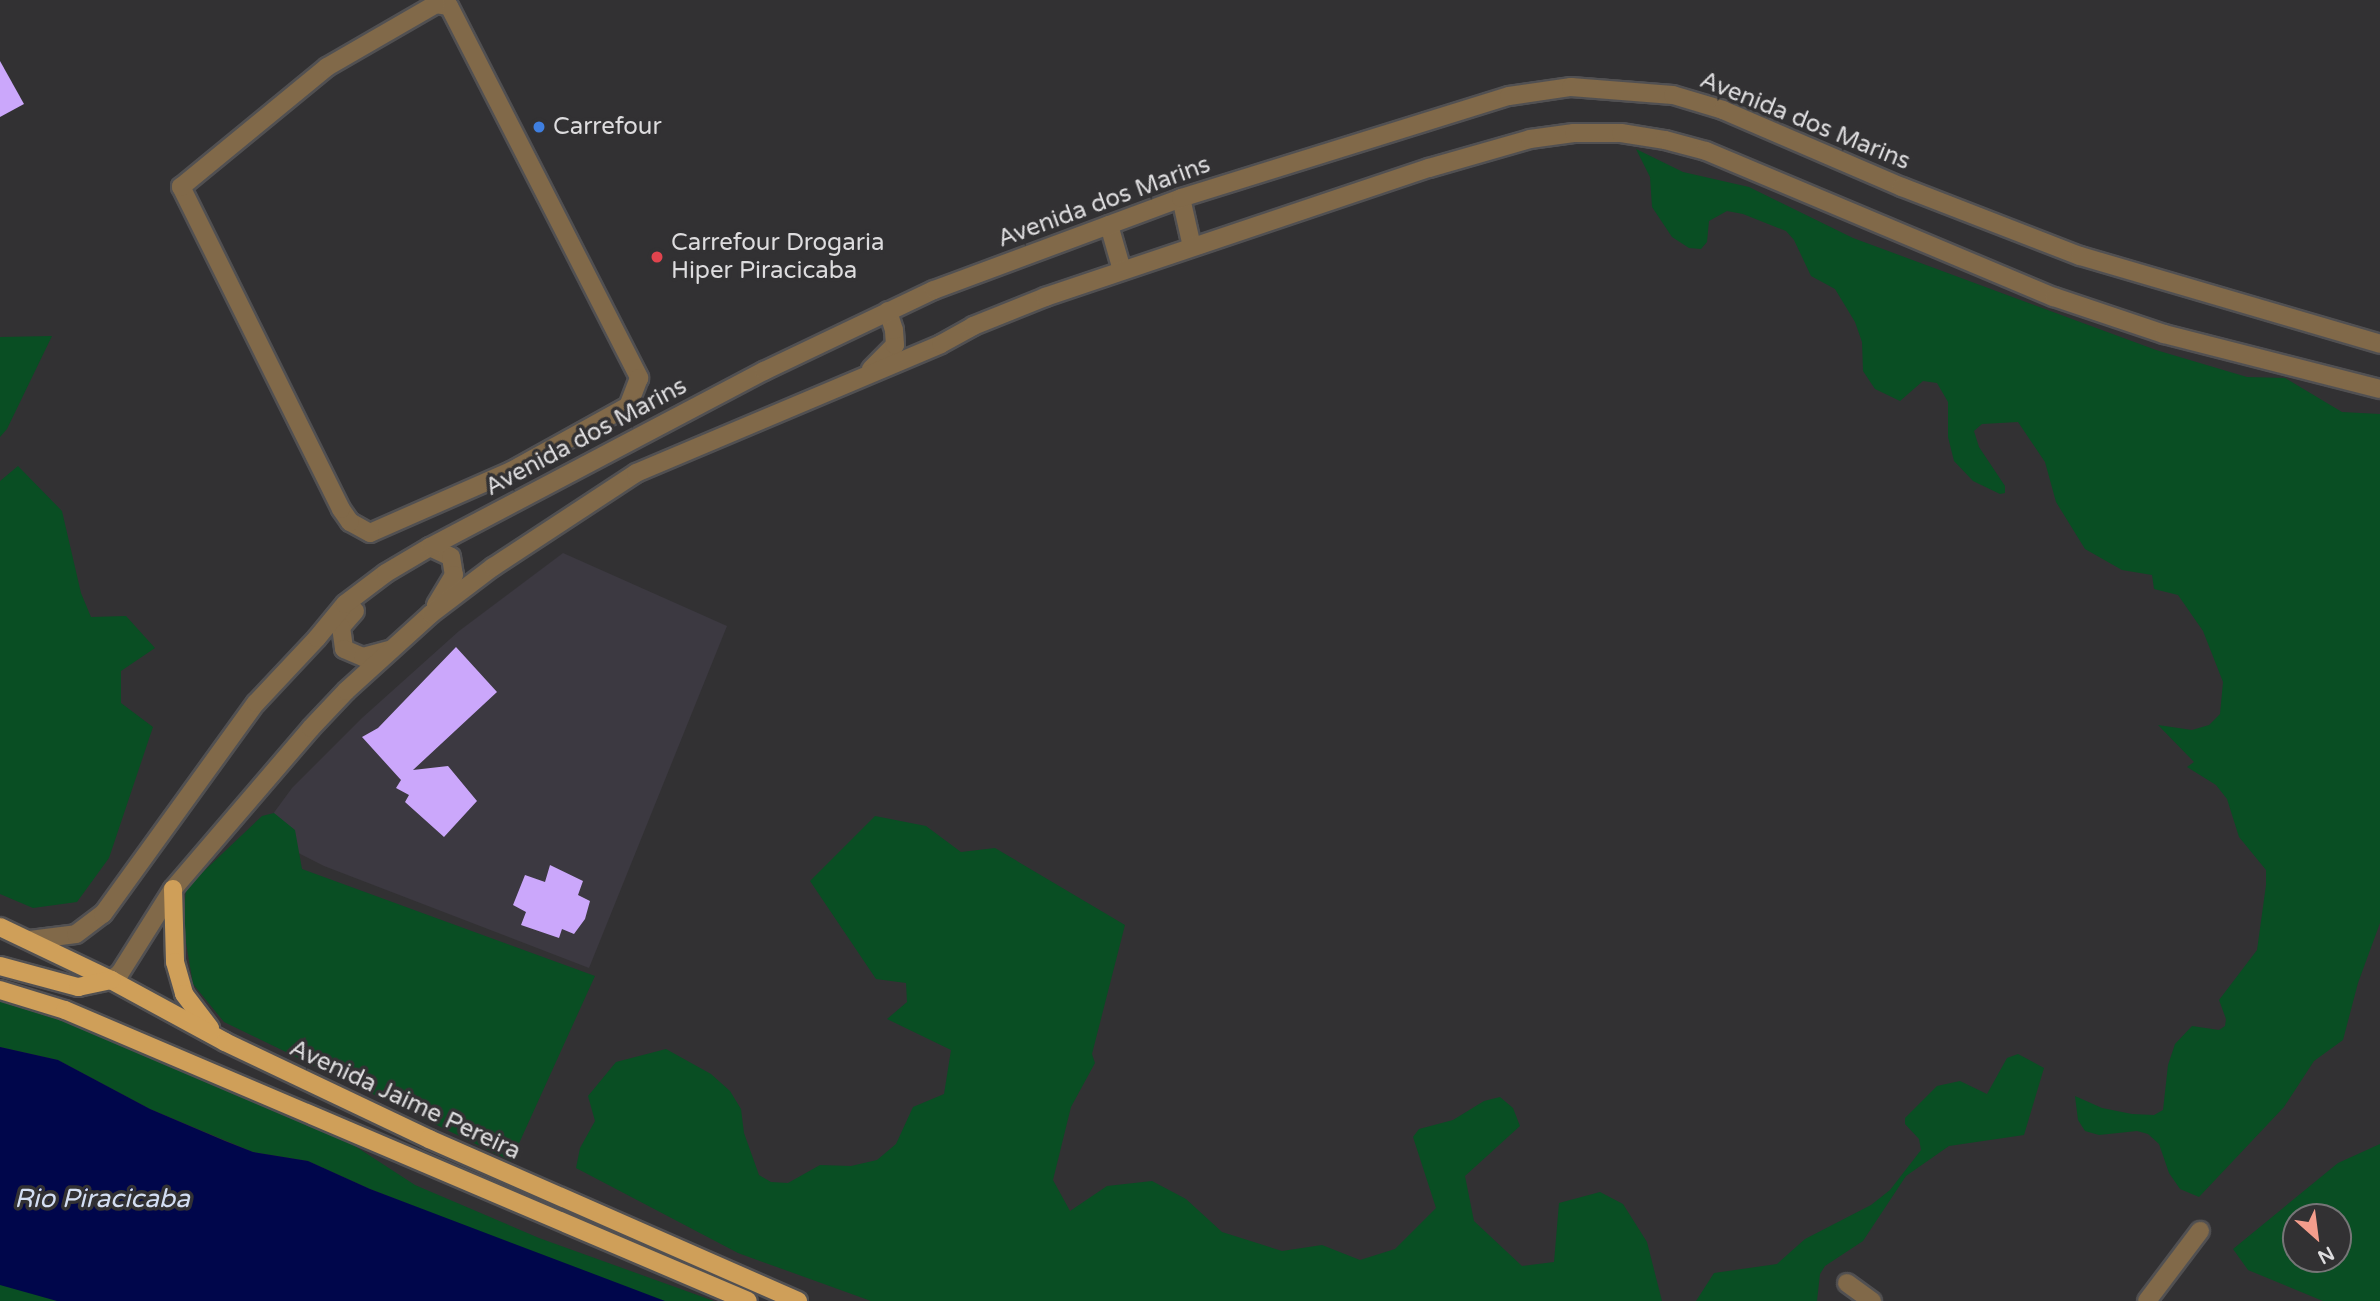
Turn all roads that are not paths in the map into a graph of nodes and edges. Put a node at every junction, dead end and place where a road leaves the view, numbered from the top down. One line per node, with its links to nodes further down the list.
1 (181, 187): 1 (street)
2 (1181, 198): 3 (street, Avenida dos Marins); 4 (street); 7 (street, Avenida dos Marins)
3 (1109, 225): 5 (street); 6 (street, Avenida dos Marins)
4 (1192, 247): 5 (street); 9 (street)
5 (1122, 270): 8 (street)
6 (888, 310): 8 (street); 10 (street, Avenida dos Marins)
7 (2380, 344)
8 (851, 383): 12 (street)
9 (2380, 389)
10 (430, 547): 11 (street, Avenida dos Marins); 12 (street)
11 (386, 573): 13 (street); 16 (street, Avenida dos Marins)
12 (431, 614): 13 (street)
13 (390, 650): 14 (street)
14 (173, 889): 18 (street); 20 (main road)
15 (0, 927): 16 (main road, Avenida Jaime Pereira)
16 (30, 940): 18 (main road, Avenida Jaime Pereira)
17 (0, 966): 18 (main road)
18 (111, 980): 20 (main road, Avenida Jaime Pereira)
19 (0, 990): 23 (main road, Avenida Jaime Pereira)
20 (225, 1042): 24 (main road, Avenida Jaime Pereira)
21 (2200, 1231): 26 (street)
22 (1847, 1283): 25 (street)
23 (748, 1301)
24 (798, 1301)
25 (1871, 1301)
26 (2147, 1301)

